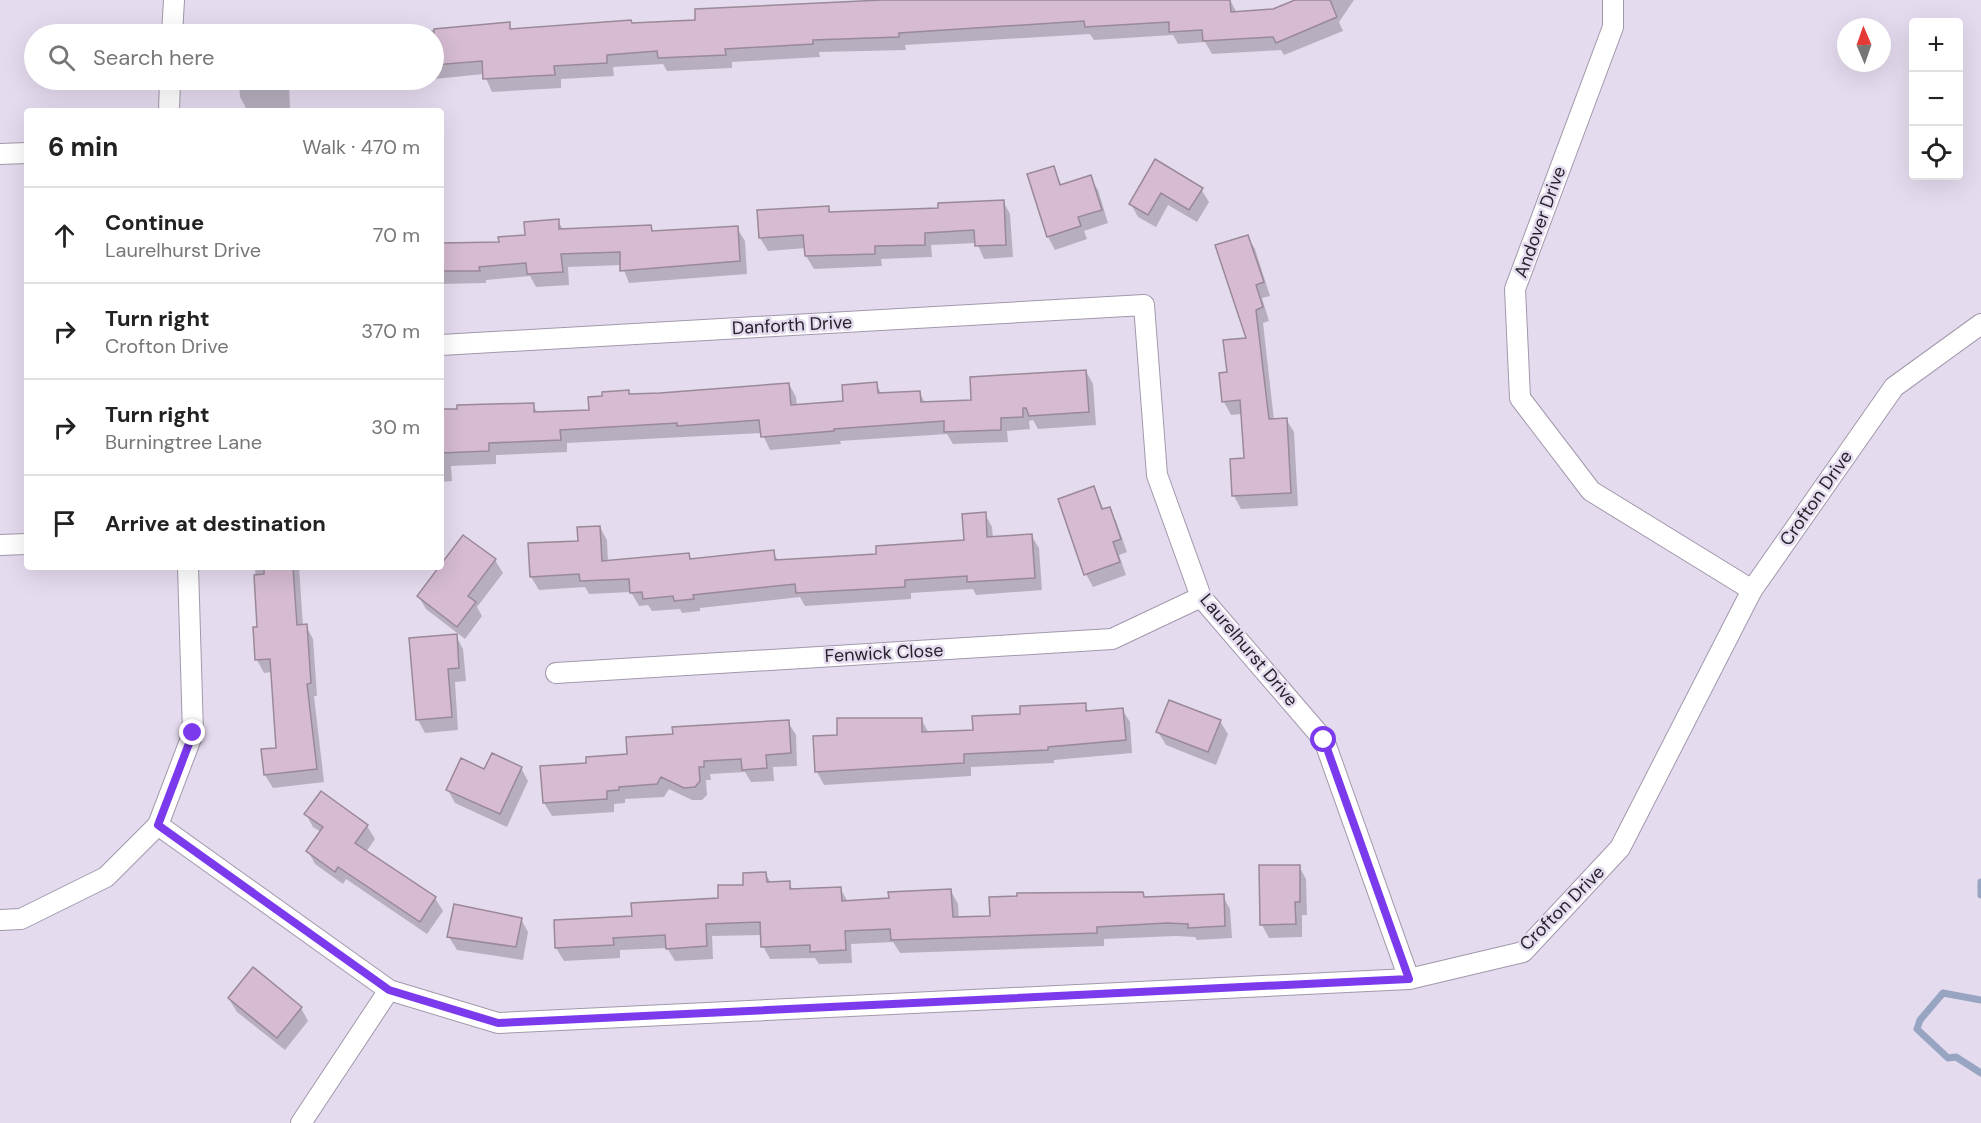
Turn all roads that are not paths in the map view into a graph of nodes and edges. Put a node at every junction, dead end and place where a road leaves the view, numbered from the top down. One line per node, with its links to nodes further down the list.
1 (174, 0): 3 (street)
2 (1613, 0): 14 (street, Andover Drive)
3 (173, 24)
4 (170, 90): 5 (street)
5 (169, 108)
6 (24, 153): 7 (street)
7 (0, 154)
8 (1144, 304): 10 (street, Danforth Drive); 15 (street, Laurelhurst Drive)
9 (1981, 324): 14 (street, Crofton Drive)
10 (444, 345)
11 (24, 544): 12 (street)
12 (0, 545)
13 (188, 570): 17 (street)
14 (1752, 590): 19 (street, Crofton Drive)
15 (1201, 597): 16 (street, Fenwick Close); 19 (street, Laurelhurst Drive)
16 (556, 673)
17 (158, 825): 18 (street); 20 (street, Crofton Drive)
18 (0, 920)
19 (1409, 979): 20 (street, Crofton Drive)
20 (389, 990): 21 (street)
21 (301, 1123)

